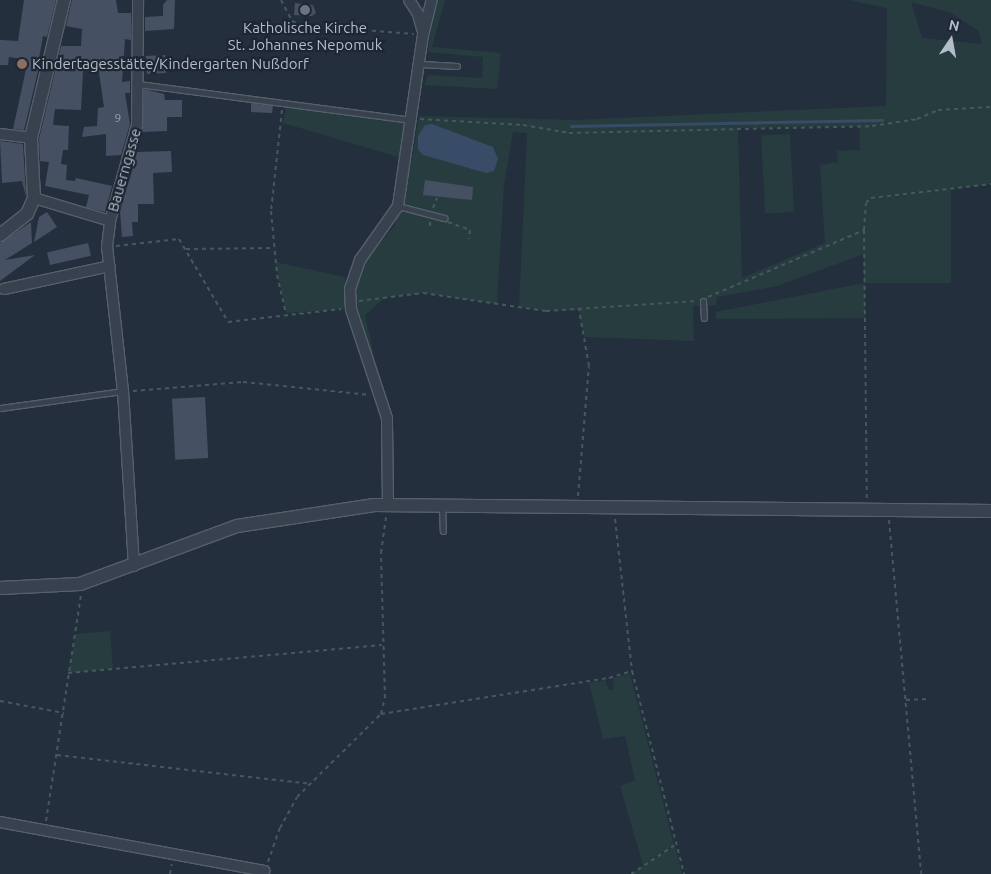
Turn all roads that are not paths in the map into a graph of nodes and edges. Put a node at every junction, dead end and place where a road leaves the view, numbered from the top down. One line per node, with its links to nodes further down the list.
1 (64, 0): 11 (street)
2 (138, 0): 8 (street, Bauerngasse)
3 (410, 0): 5 (street)
4 (432, 0): 5 (street)
5 (423, 35): 6 (street)
6 (421, 64): 7 (lane); 9 (street)
7 (457, 66)
8 (136, 83): 9 (lane); 15 (street, Bauerngasse)
9 (412, 120): 13 (street)
10 (0, 134): 11 (street)
11 (31, 138): 12 (street)
12 (34, 198): 15 (street, Bauerngasse); 16 (street)
13 (398, 206): 14 (lane); 23 (street)
14 (444, 218)
15 (110, 221): 17 (street, Bauerngasse)
16 (0, 235)
17 (110, 270): 18 (street); 21 (street, Bauerngasse)
18 (2, 289)
19 (703, 301): 20 (lane)
20 (704, 318)
21 (123, 391): 22 (lane); 27 (street, Bauerngasse)
22 (0, 408)
23 (388, 505): 24 (street); 27 (street)
24 (442, 507): 25 (street); 26 (lane)
25 (991, 511)
26 (443, 531)
27 (134, 566): 28 (street)
28 (0, 588)
29 (0, 822): 30 (street)
30 (264, 871)

